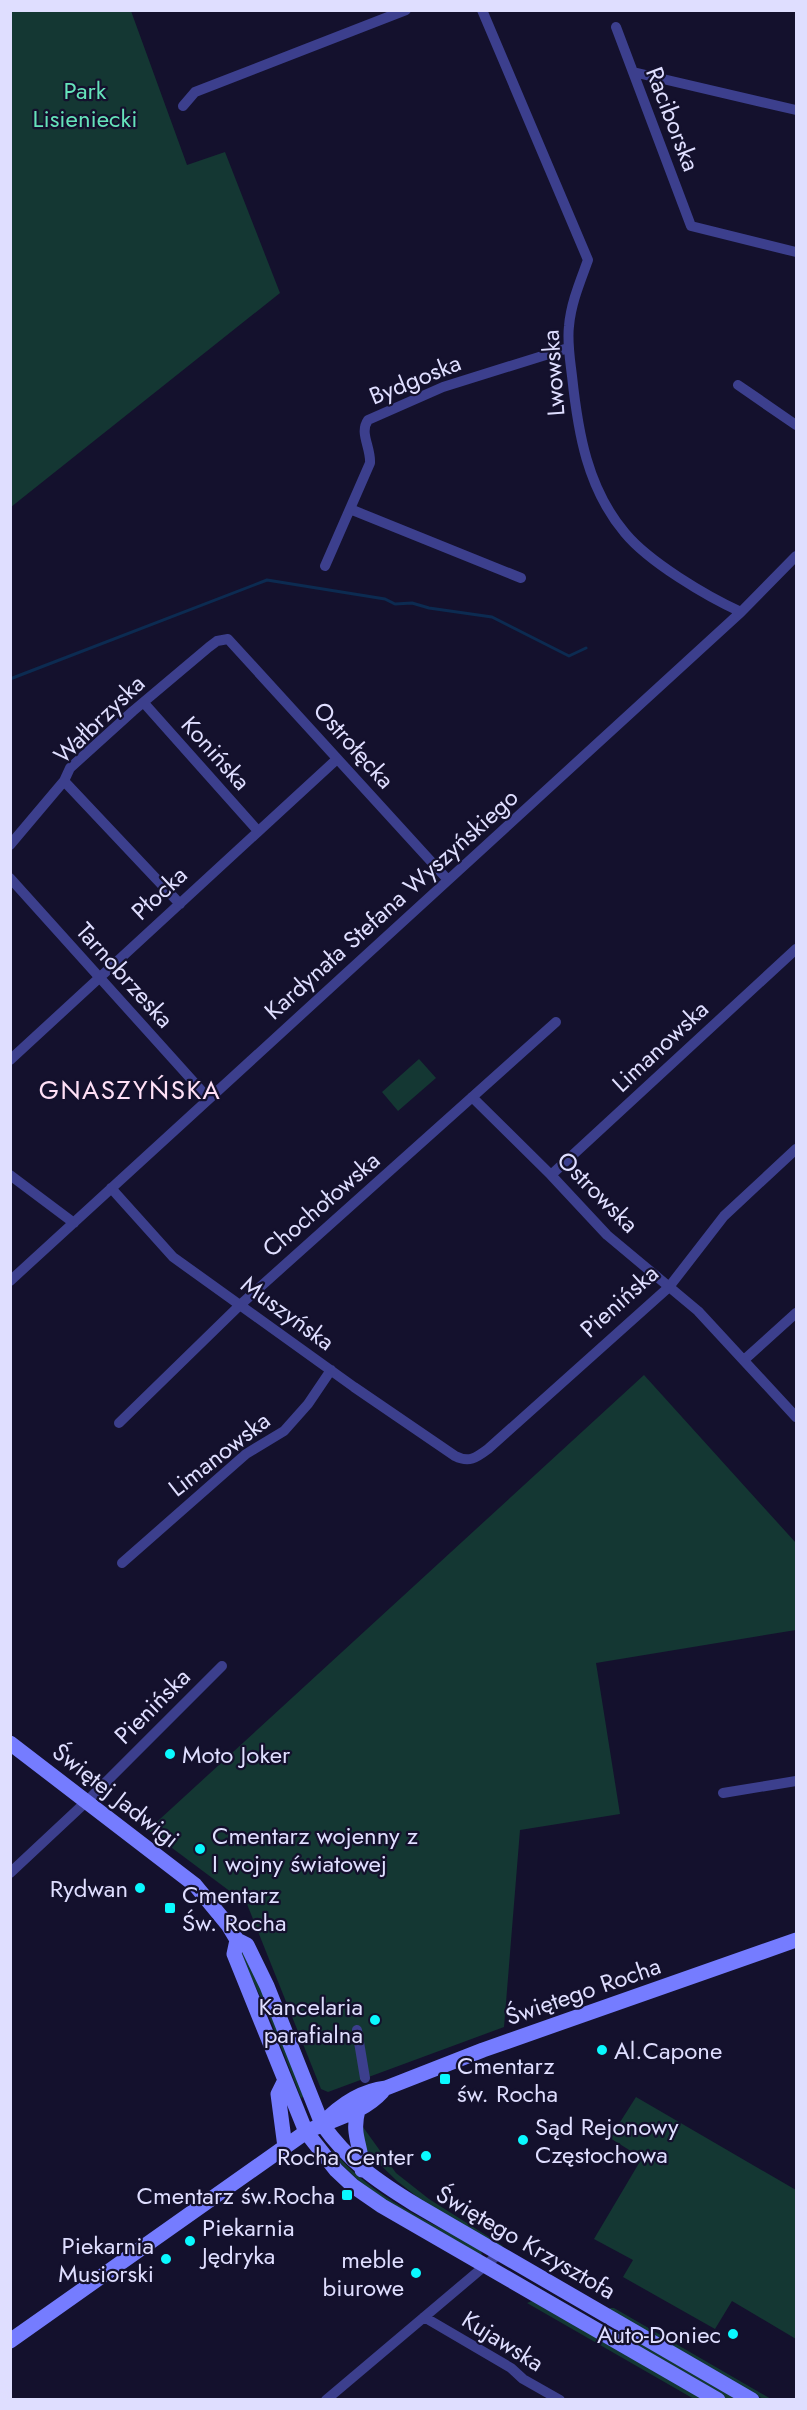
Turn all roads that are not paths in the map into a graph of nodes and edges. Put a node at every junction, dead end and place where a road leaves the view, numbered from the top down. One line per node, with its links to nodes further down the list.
1 (406, 10): 5 (street)
2 (482, 10): 8 (street, Lwowska)
3 (616, 27): 4 (street, Raciborska)
4 (633, 72): 6 (street); 7 (street, Raciborska)
5 (183, 106)
6 (796, 110)
7 (796, 252)
8 (568, 348): 11 (street, Bydgoska); 15 (street, Lwowska)
9 (738, 385): 10 (street)
10 (796, 424)
11 (350, 509): 13 (street, Bydgoska); 14 (street)
12 (796, 556): 15 (street, Kardynała Stefana Wyszyńskiego)
13 (325, 566)
14 (520, 578)
15 (741, 612): 23 (street, Kardynała Stefana Wyszyńskiego)
16 (228, 639): 17 (street, Wałbrzyska); 18 (street, Ostrołęcka)
17 (144, 703): 19 (street, Wałbrzyska); 20 (street, Konińska)
18 (337, 759): 20 (street, Płocka); 23 (street, Ostrołęcka)
19 (64, 781): 21 (street, Wałbrzyska); 24 (street)
20 (258, 831): 24 (street, Płocka)
21 (10, 845)
22 (10, 878): 26 (street, Tarnobrzeska)
23 (448, 880): 30 (street, Kardynała Stefana Wyszyńskiego)
24 (180, 904): 26 (street, Płocka)
25 (796, 948): 33 (street, Limanowska)
26 (99, 977): 28 (street, Płocka); 30 (street, Tarnobrzeska)
27 (556, 1022): 29 (street, Chochołowska)
28 (10, 1060)
29 (472, 1097): 33 (street, Ostrowska); 38 (street, Chochołowska)
30 (209, 1099): 34 (street, Kardynała Stefana Wyszyńskiego)
31 (796, 1149): 37 (street, Pienińska)
32 (10, 1175): 35 (street)
33 (551, 1175): 37 (street, Ostrowska)
34 (111, 1188): 35 (street, Kardynała Stefana Wyszyńskiego); 38 (street, Muszyńska)
35 (74, 1223): 36 (street, Kardynała Stefana Wyszyńskiego)
36 (10, 1281)
37 (669, 1287): 40 (street, Ostrowska); 44 (street, Pienińska)
38 (240, 1305): 41 (street, Muszyńska); 43 (street, Chochołowska)
39 (796, 1312): 40 (street)
40 (744, 1360): 42 (street, Ostrowska)
41 (331, 1370): 44 (street, Muszyńska); 45 (street, Limanowska)
42 (796, 1417)
43 (119, 1423)
44 (454, 1456)
45 (122, 1563)
46 (222, 1666): 50 (street, Pienińska)
47 (10, 1743): 50 (main road, Świętej Jadwigi)
48 (796, 1781): 49 (street)
49 (723, 1793)
50 (87, 1801): 51 (street, Pienińska); 52 (main road, Świętej Jadwigi)
51 (10, 1873)
52 (237, 1940): 56 (main road, Świętej Jadwigi); 59 (main road, Świętej Jadwigi)
53 (796, 1940): 57 (main road, Świętego Rocha)
54 (357, 2030): 55 (street)
55 (365, 2078)
56 (285, 2080): 60 (main road, Świętej Jadwigi); 61 (main road)
57 (386, 2088): 58 (main road, Świętego Rocha); 59 (main road, Świętego Rocha)
58 (358, 2110): 59 (main road, Świętego Rocha); 62 (main road)
59 (322, 2124): 60 (main road, Świętego Rocha); 62 (main road, Świętego Krzysztofa)
60 (306, 2132): 61 (main road, Świętego Rocha); 64 (main road, Świętego Krzysztofa)
61 (285, 2147): 66 (main road, Świętego Rocha)
62 (362, 2170): 63 (main road, Świętego Krzysztofa)
63 (500, 2253): 64 (street); 70 (main road, Świętego Krzysztofa)
64 (485, 2266): 65 (street); 69 (main road, Świętego Krzysztofa)
65 (424, 2317): 67 (street); 68 (street, Kujawska)
66 (10, 2341)
67 (326, 2400)
68 (560, 2400)
69 (718, 2400)
70 (752, 2400)

